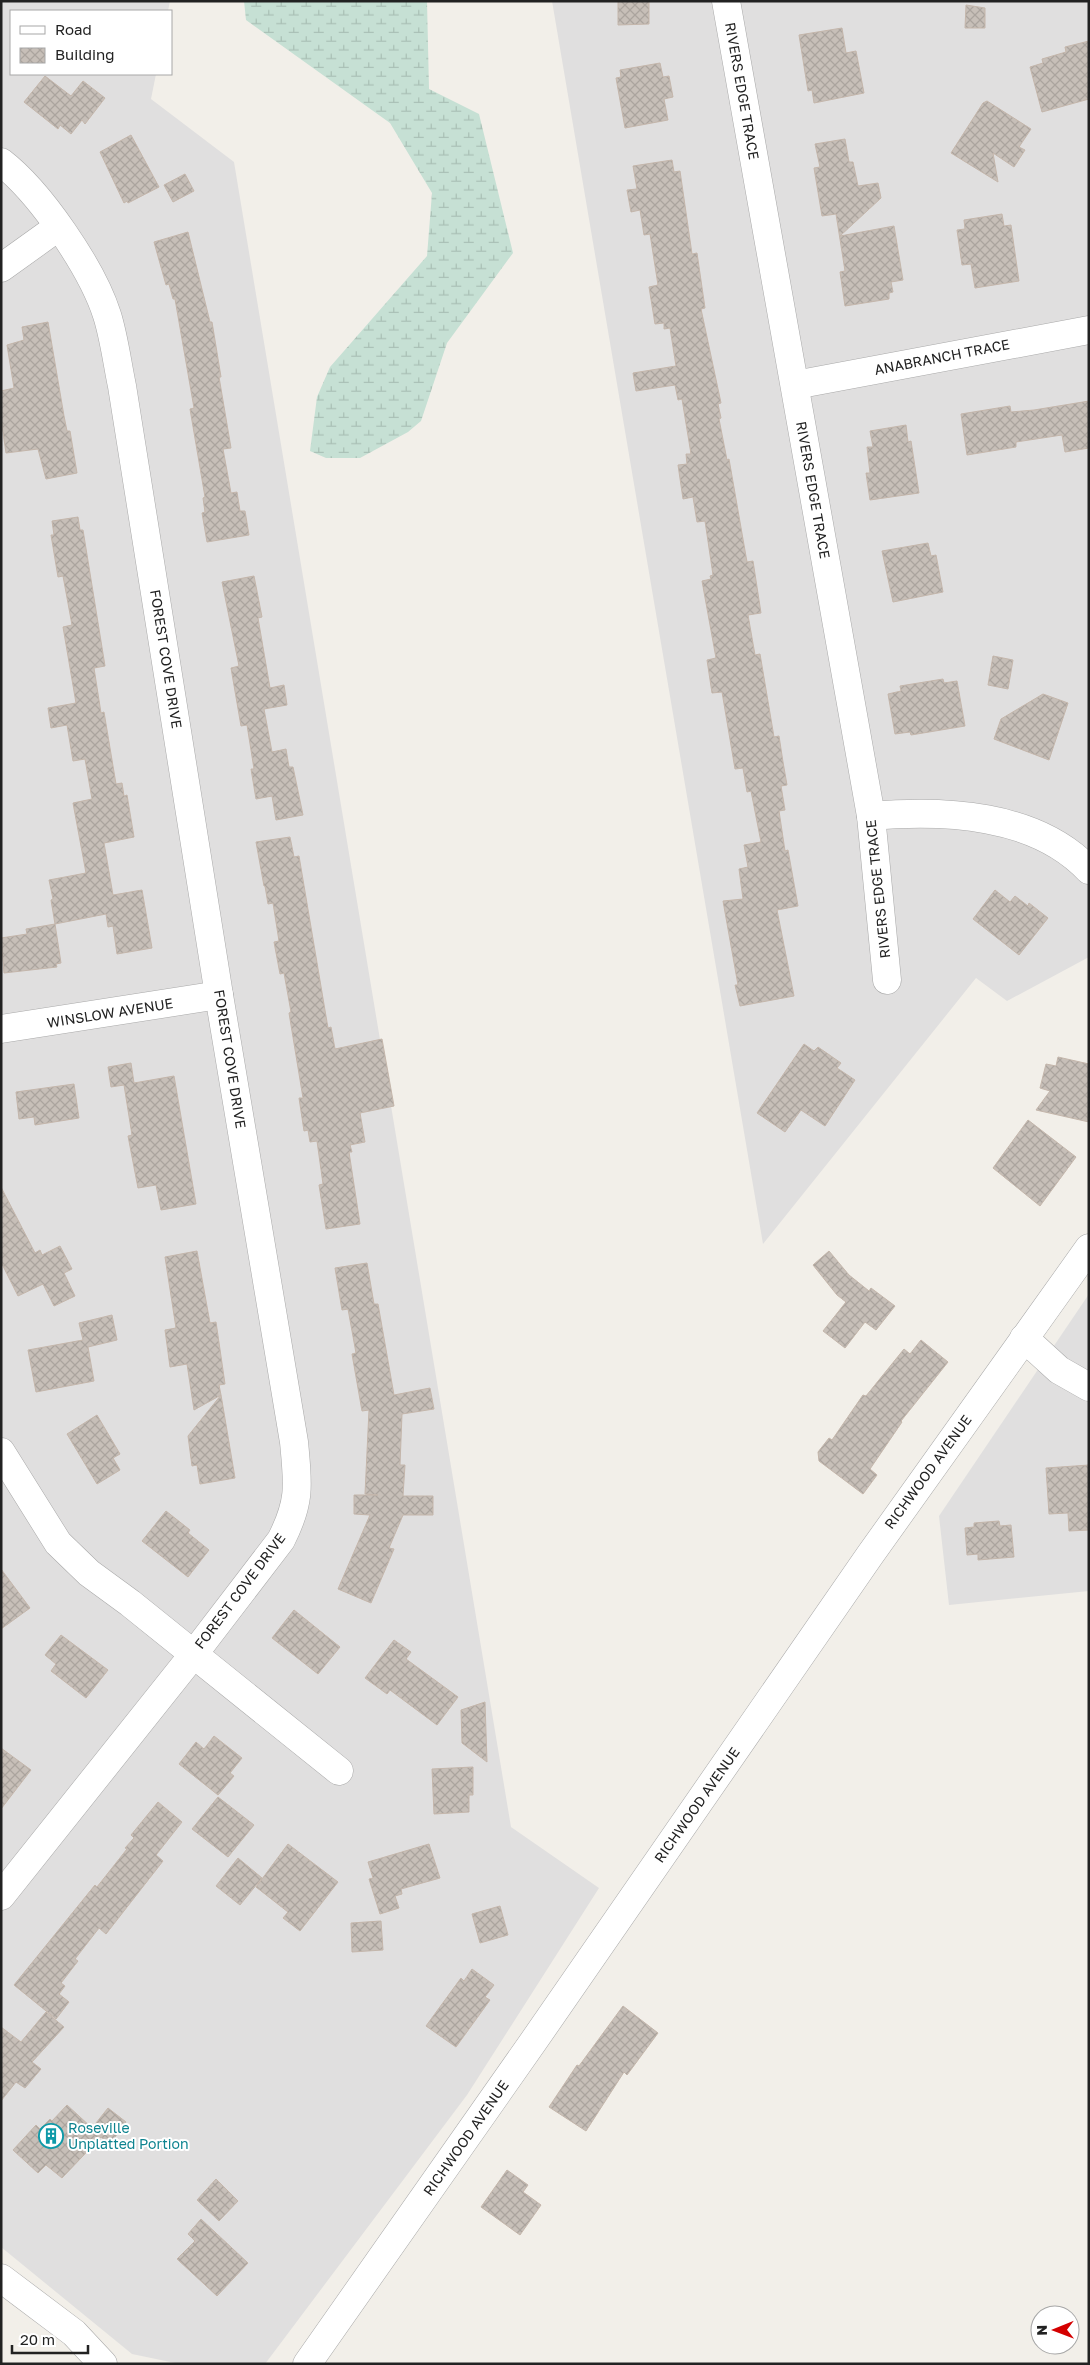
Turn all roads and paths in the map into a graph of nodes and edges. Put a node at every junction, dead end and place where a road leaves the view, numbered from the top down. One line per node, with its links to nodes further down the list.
1 (726, 1): 6 (street, RIVERS EDGE TRACE)
2 (1, 162): 3 (street, FOREST COVE DRIVE)
3 (58, 228): 4 (street); 10 (street, FOREST COVE DRIVE)
4 (1, 268)
5 (1089, 330): 6 (street, ANABRANCH TRACE)
6 (795, 385): 7 (street, RIVERS EDGE TRACE)
7 (872, 816): 8 (street); 9 (street, RIVERS EDGE TRACE)
8 (1089, 870)
9 (887, 980)
10 (219, 995): 11 (street, WINSLOW AVENUE); 16 (street, FOREST COVE DRIVE)
11 (1, 1029)
12 (1089, 1248): 13 (street, RICHWOOD AVENUE)
13 (1024, 1338): 14 (street); 21 (street, RICHWOOD AVENUE)
14 (1089, 1387)
15 (1, 1452): 16 (street)
16 (193, 1655): 17 (street); 18 (street, FOREST COVE DRIVE)
17 (339, 1771)
18 (4, 1885)
19 (1, 2278): 20 (street)
20 (103, 2364)
21 (307, 2364)

